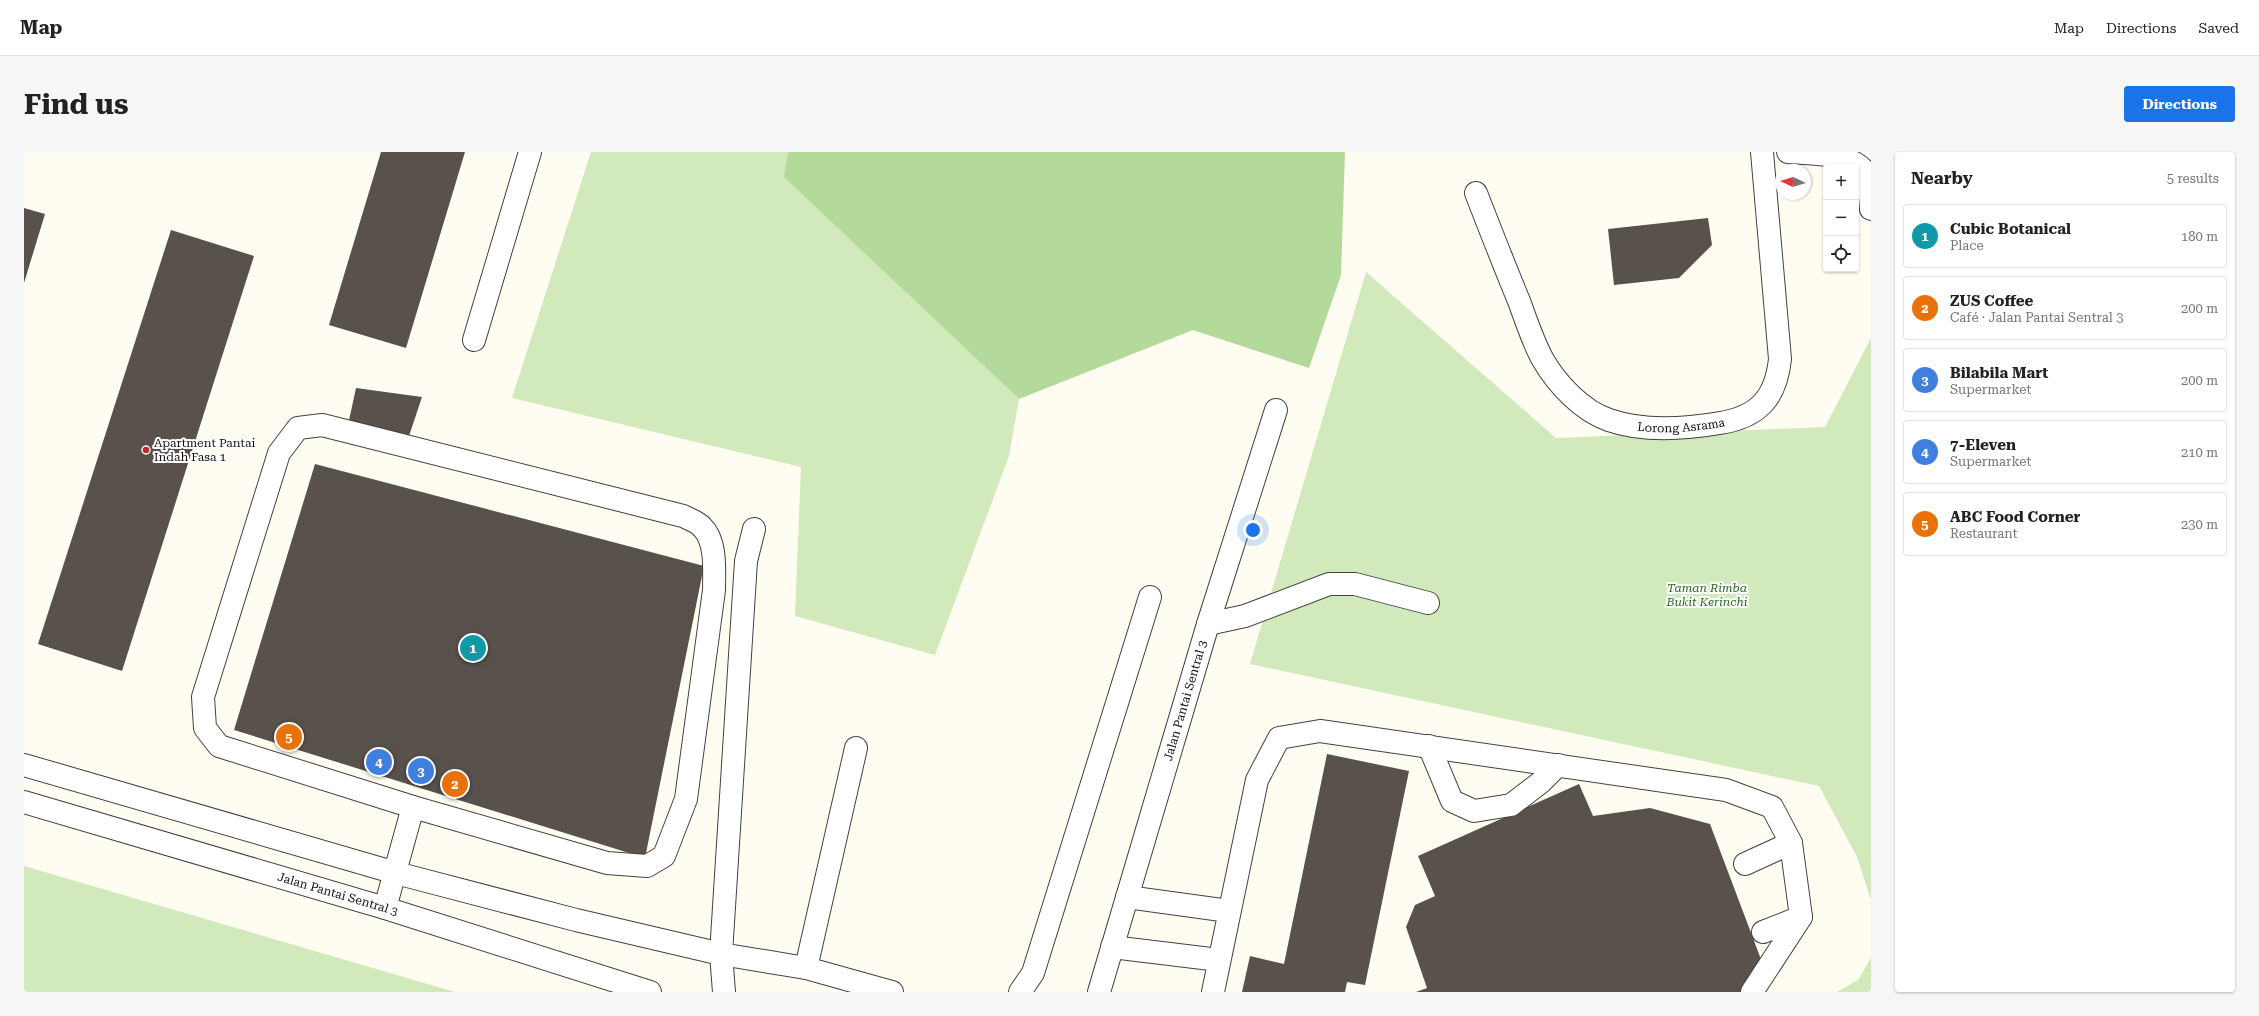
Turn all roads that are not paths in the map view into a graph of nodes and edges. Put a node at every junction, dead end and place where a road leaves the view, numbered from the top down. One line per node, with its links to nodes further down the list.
1 (530, 152): 6 (street)
2 (1762, 152): 4 (street, Lorong Asrama)
3 (1788, 152): 5 (street)
4 (1476, 193)
5 (1871, 209)
6 (474, 340)
7 (1276, 410): 11 (street, Jalan Pantai Sentral 3)
8 (754, 529): 27 (street)
9 (1150, 597): 33 (street)
10 (1428, 603): 11 (street)
11 (1208, 624): 21 (street, Jalan Pantai Sentral 3)
12 (1428, 746): 15 (street); 15 (street); 23 (street)
13 (856, 748): 29 (street)
14 (24, 765): 20 (street)
15 (1558, 765): 18 (street)
16 (24, 802): 22 (street, Jalan Pantai Sentral 3)
17 (413, 807): 17 (street); 20 (street)
18 (1791, 843): 19 (street); 24 (street)
19 (1745, 864)
20 (396, 873): 22 (street); 27 (street)
21 (1127, 897): 23 (street); 26 (street, Jalan Pantai Sentral 3)
22 (385, 908): 30 (street, Jalan Pantai Sentral 3)
23 (1229, 911): 28 (street)
24 (1801, 917): 25 (street); 36 (street)
25 (1763, 932)
26 (1112, 947): 28 (street); 34 (street, Jalan Pantai Sentral 3)
27 (721, 954): 29 (street); 31 (street)
28 (1219, 960): 35 (street)
29 (806, 968): 32 (street)
30 (650, 992)
31 (724, 992)
32 (892, 992)
33 (1020, 992)
34 (1099, 992)
35 (1212, 992)
36 (1752, 992)

